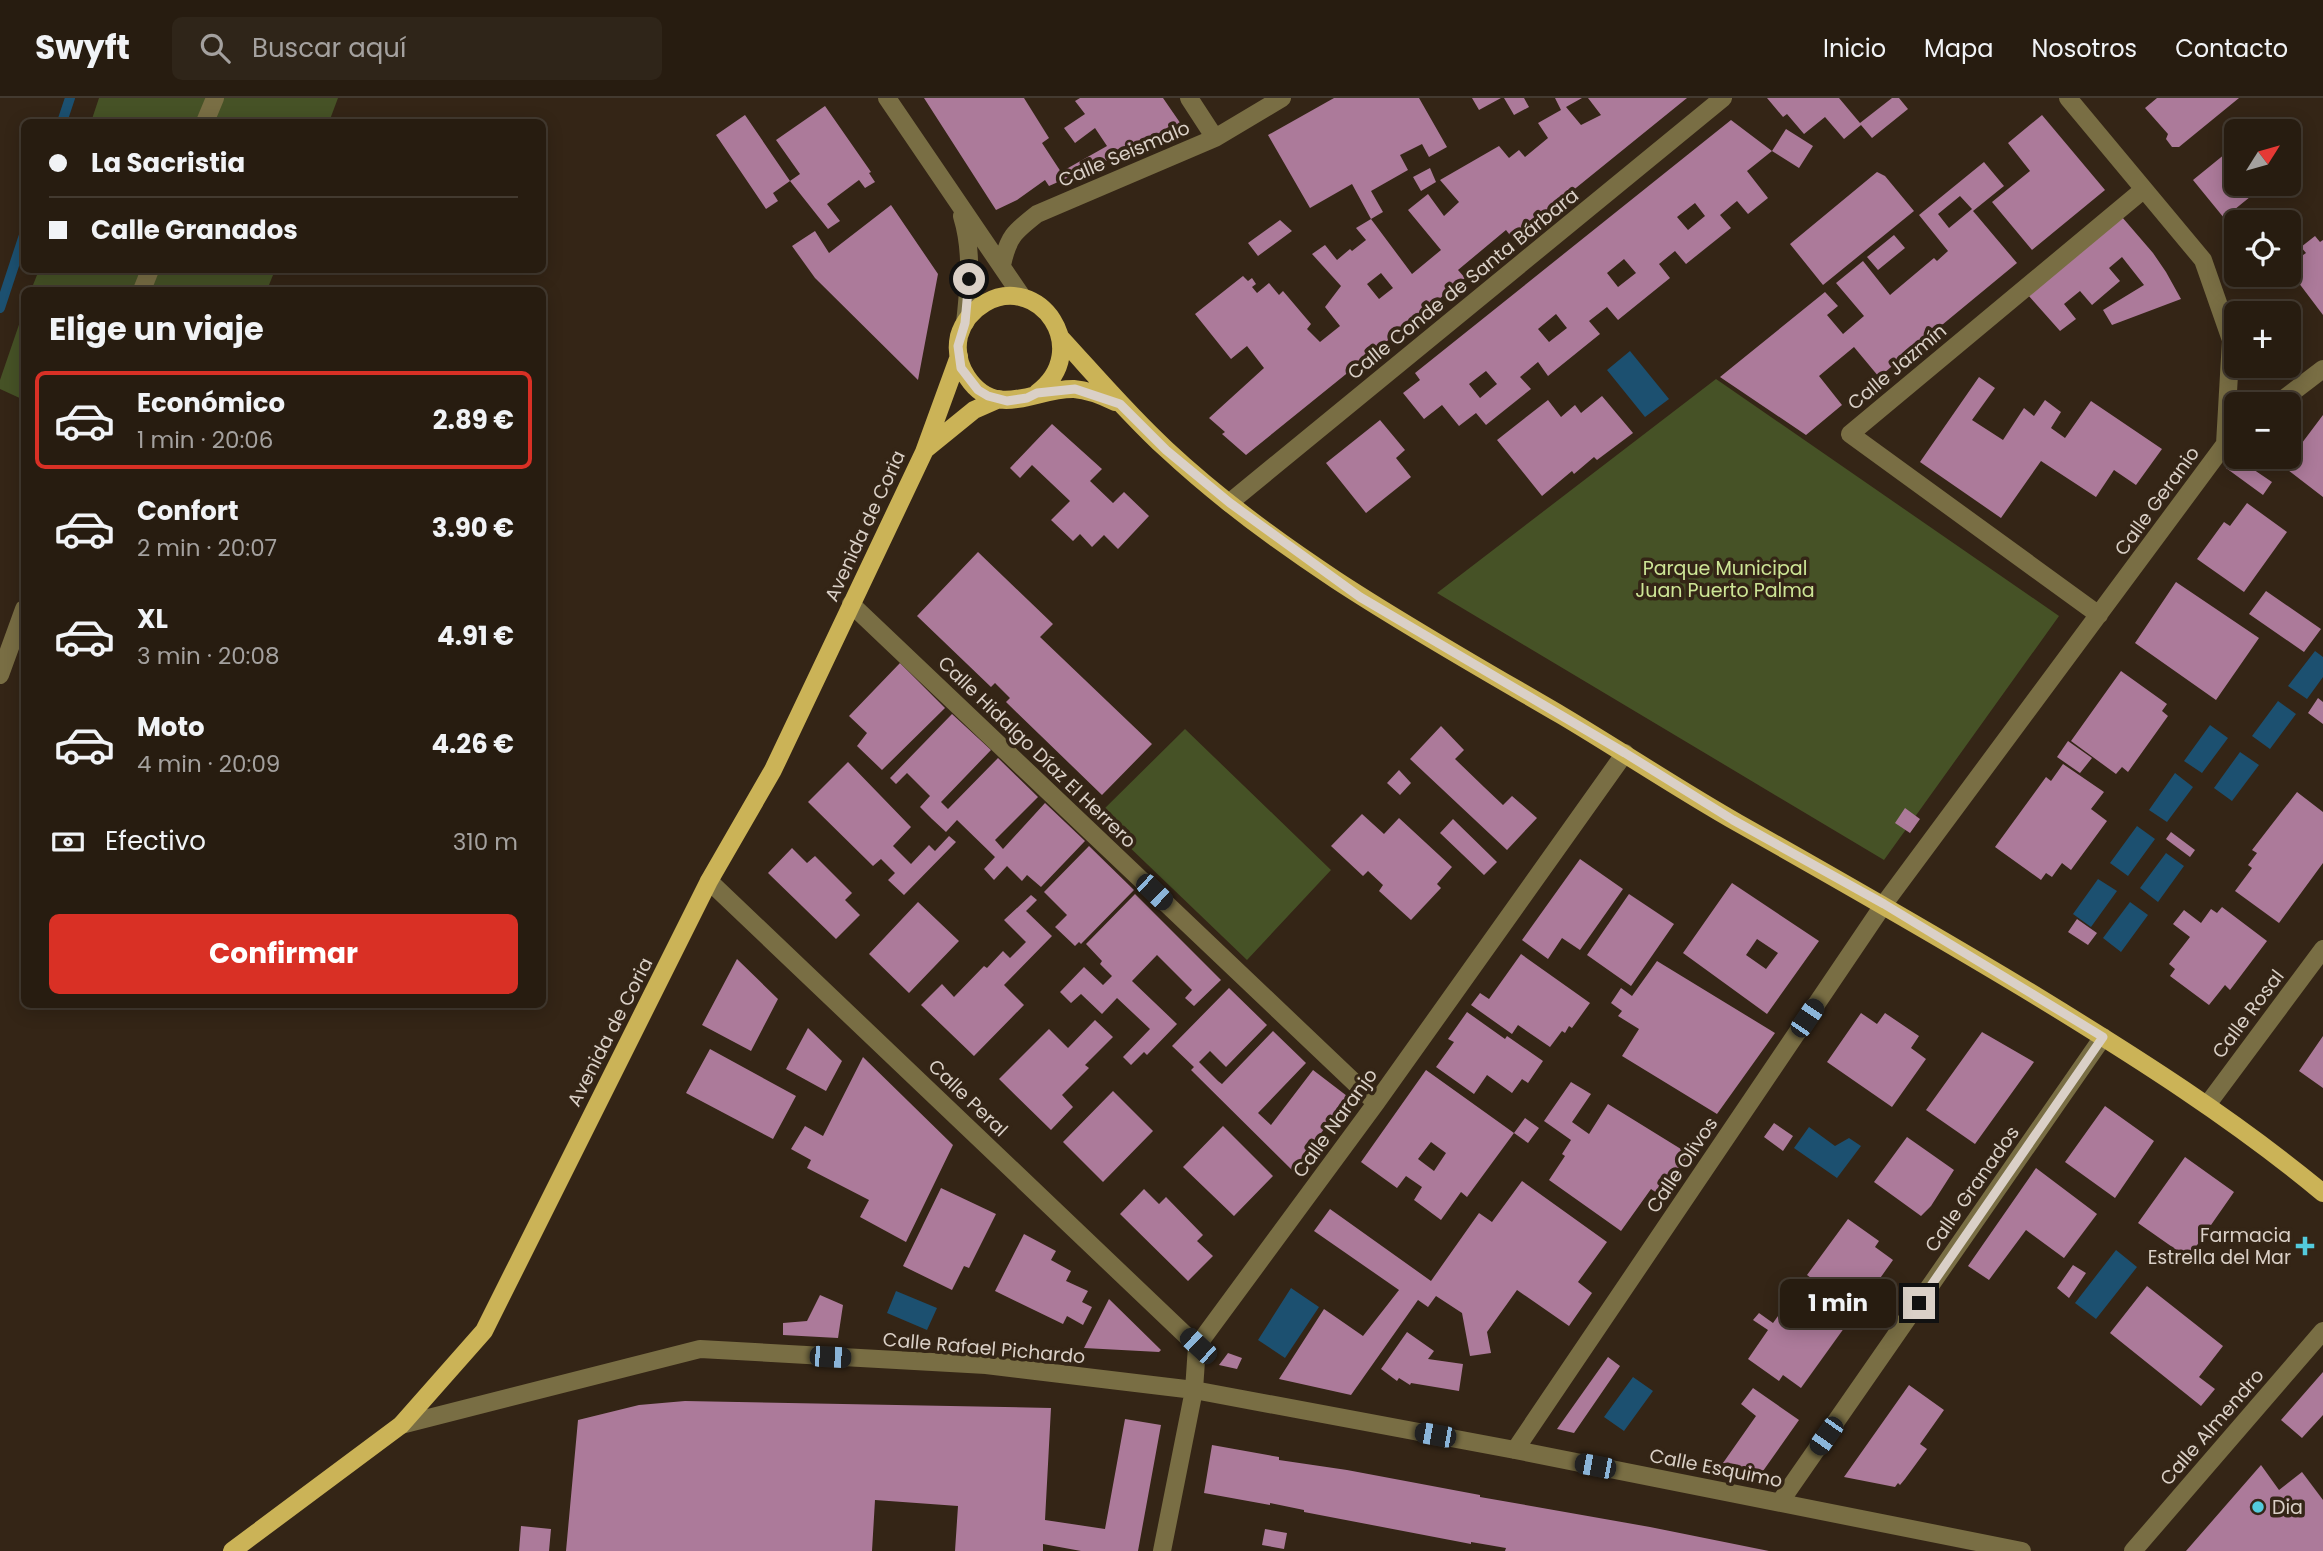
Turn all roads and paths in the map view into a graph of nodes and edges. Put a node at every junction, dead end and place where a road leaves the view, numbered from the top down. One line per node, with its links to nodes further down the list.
1 (215, 98): 7 (street)
2 (887, 98): 10 (street)
3 (1189, 98): 8 (street)
4 (1282, 98): 8 (street, Calle Seismalo)
5 (1723, 98): 24 (street, Calle Conde de Santa Bárbara)
6 (2068, 98): 9 (street, Calle Geranio)
7 (206, 119)
8 (1215, 138): 11 (street, Calle Seismalo)
9 (2143, 190): 17 (street, Calle Geranio); 26 (street, Calle Jazmín)
10 (958, 203): 11 (street); 13 (street)
11 (1002, 265): 12 (street)
12 (1023, 298): 13 (main road); 14 (main road)
13 (965, 323): 15 (main road)
14 (1060, 337): 19 (main road); 21 (main road)
15 (959, 356): 20 (main road); 23 (main road, Avenida de Coria)
16 (2323, 369): 18 (street)
17 (2231, 392)
18 (2293, 392)
19 (1037, 393): 20 (main road); 21 (main road)
20 (999, 400): 23 (main road, Avenida de Coria)
21 (1120, 404): 24 (main road)
22 (2224, 449): 26 (street, Calle Geranio)
23 (923, 452): 25 (main road, Avenida de Coria)
24 (1230, 503): 29 (main road)
25 (851, 604): 30 (main road, Avenida de Coria); 34 (street, Calle Hidalgo Díaz El Herrero)
26 (2099, 615): 31 (street, Calle Geranio)
27 (21, 617): 28 (street)
28 (0, 675)
29 (1625, 753): 31 (main road); 34 (street, Calle Naranjo)
30 (709, 881): 38 (street, Calle Peral); 40 (main road, Avenida de Coria)
31 (1884, 904): 33 (main road); 41 (street, Calle Olivos)
32 (2323, 948): 35 (street, Calle Rosal)
33 (2103, 1037): 35 (main road); 42 (street, Calle Granados)
34 (1376, 1103): 38 (street, Calle Naranjo)
35 (2207, 1105): 36 (main road)
36 (2323, 1193)
37 (2323, 1331): 46 (street, Calle Almendro)
38 (1198, 1346): 39 (street)
39 (1194, 1390): 40 (street, Calle Rafael Pichardo); 41 (street, Calle Esquimo); 44 (street)
40 (401, 1425): 43 (main road, Avenida de Coria)
41 (1516, 1450): 42 (street, Calle Esquimo)
42 (1780, 1502): 45 (street, Calle Esquimo)
43 (232, 1551)
44 (1162, 1551)
45 (2022, 1551)
46 (2133, 1551)

